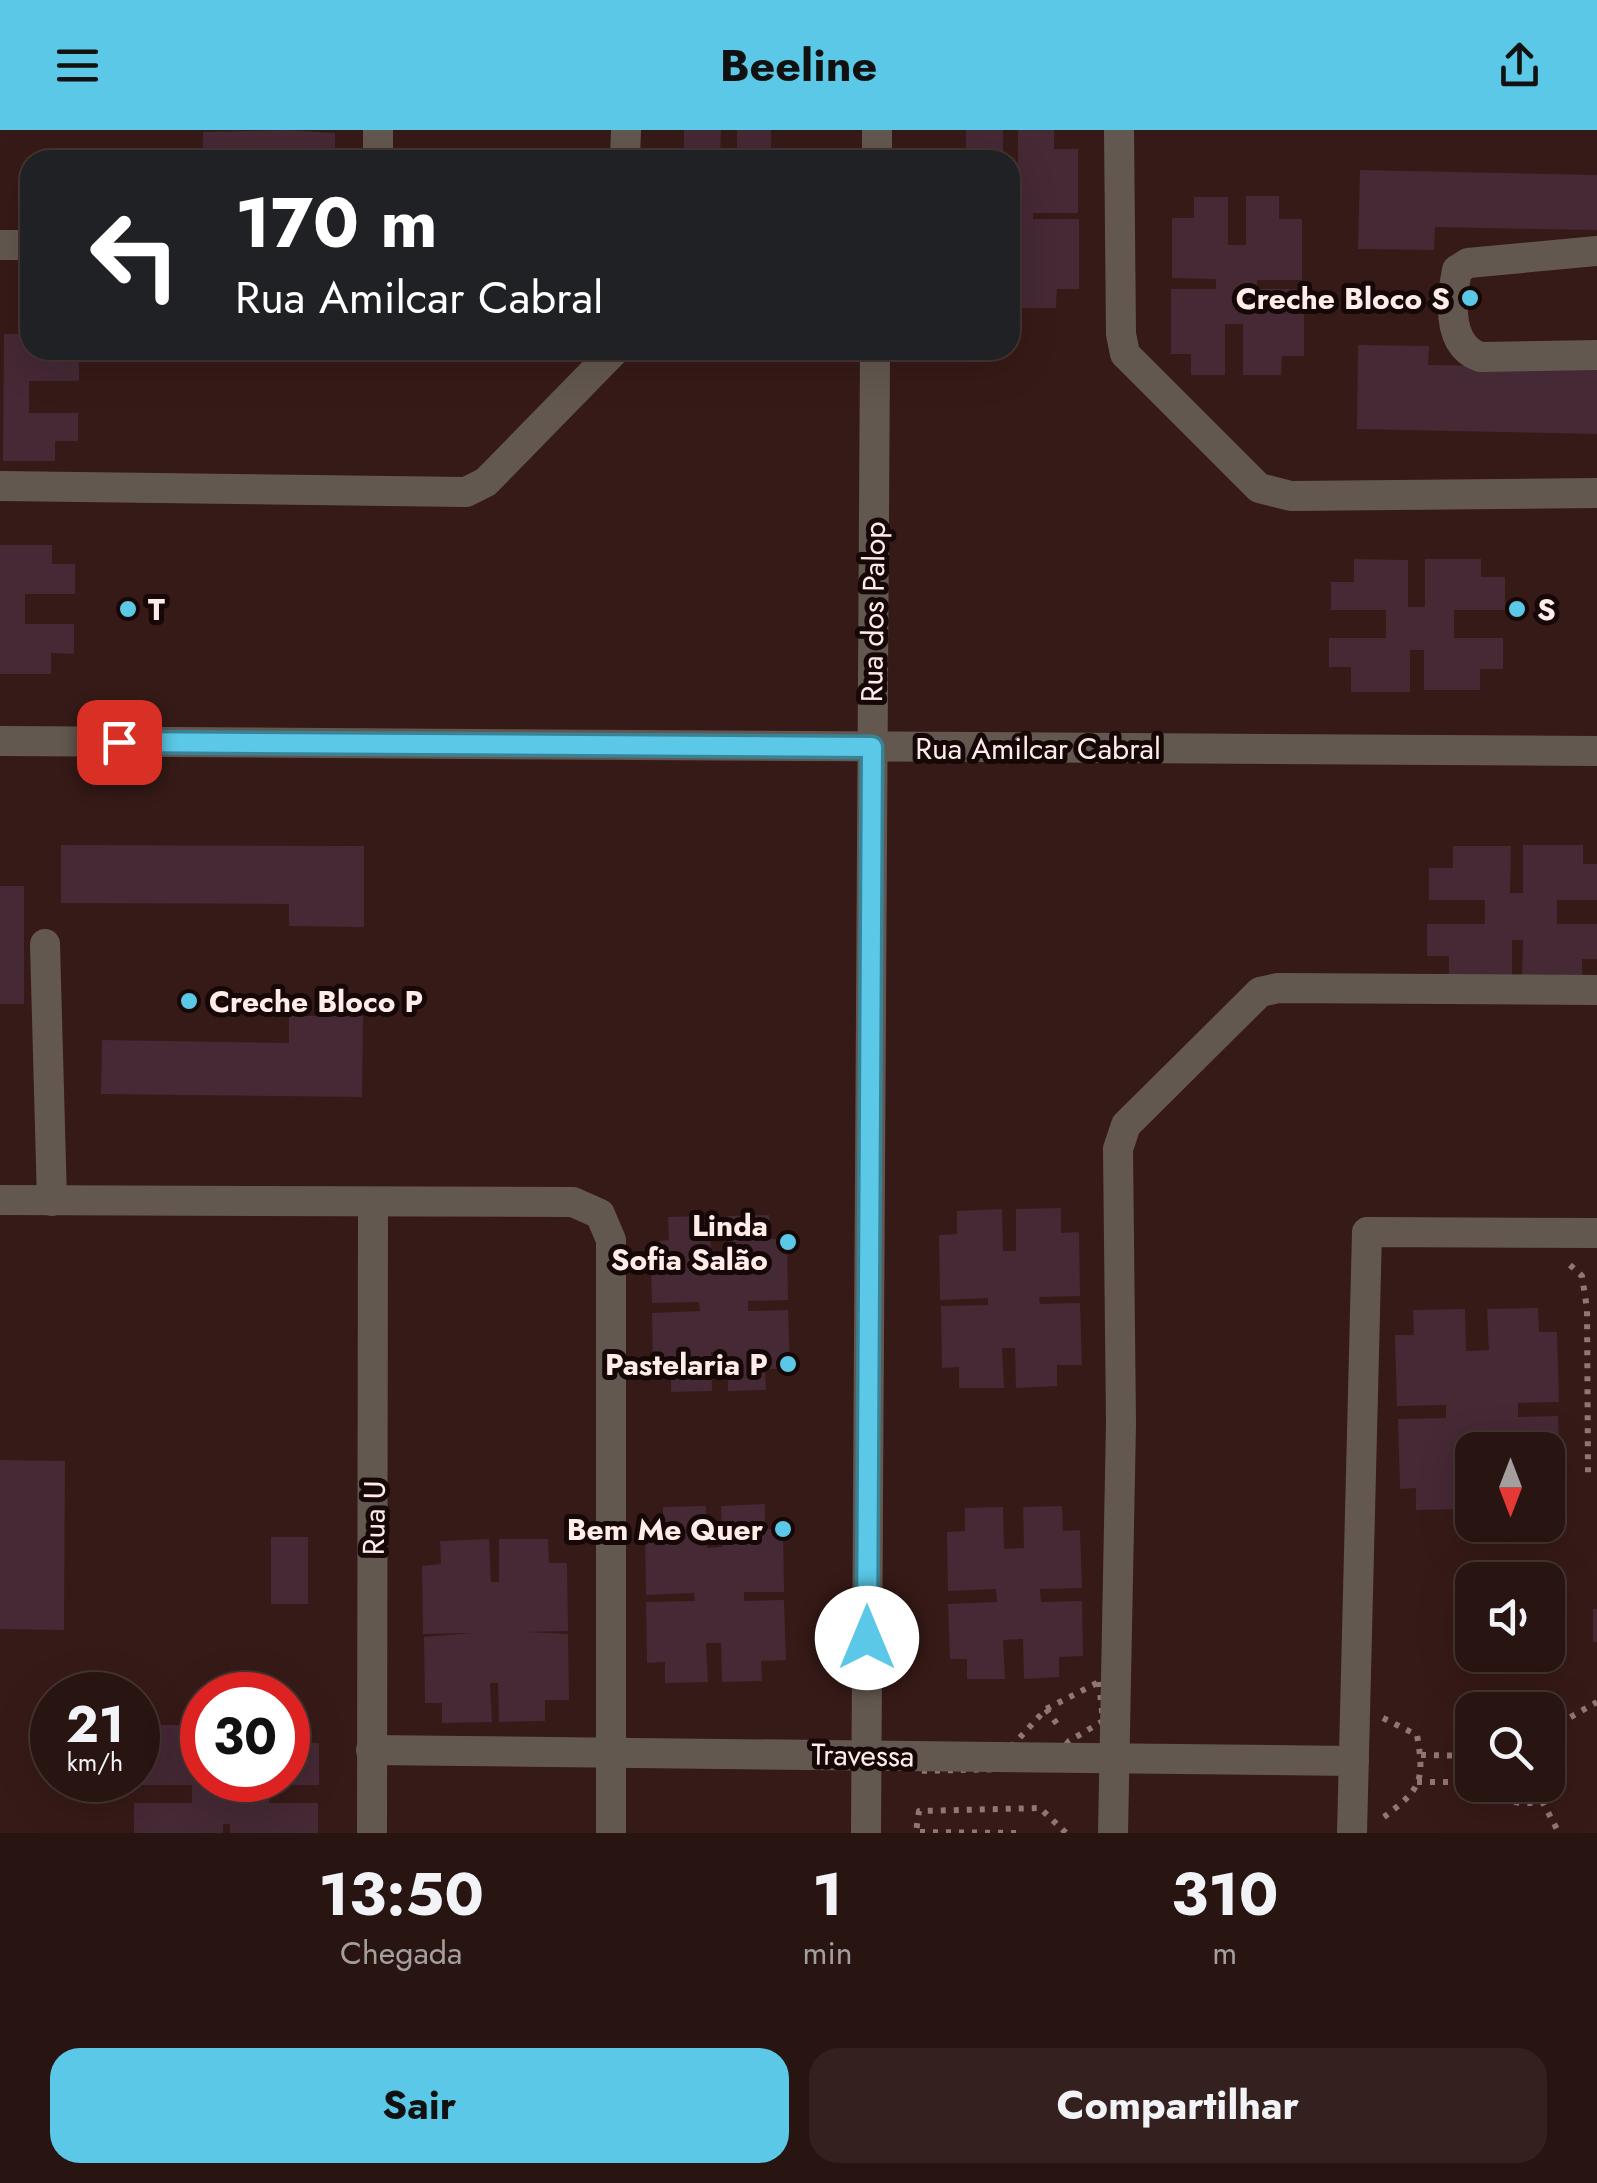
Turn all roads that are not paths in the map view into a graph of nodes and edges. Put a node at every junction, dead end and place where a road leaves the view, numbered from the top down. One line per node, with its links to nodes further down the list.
1 (1118, 130): 7 (street)
2 (1597, 250): 3 (street)
3 (1597, 355)
4 (605, 360): 6 (street)
5 (875, 360): 9 (street, Rua dos Palop)
6 (0, 486)
7 (1597, 492)
8 (0, 741): 9 (street, Rua Amilcar Cabral)
9 (872, 747): 10 (street, Rua Amilcar Cabral); 19 (street, Rua dos Palop)
10 (1597, 750)
11 (45, 944): 14 (street)
12 (1597, 990): 20 (street)
13 (0, 1200): 14 (street)
14 (52, 1201): 15 (street)
15 (372, 1204): 17 (street, Rua U); 18 (street)
16 (1597, 1233): 21 (street)
17 (371, 1750): 18 (street, Travessa); 22 (street, Rua U)
18 (612, 1753): 19 (street, Travessa); 23 (street)
19 (866, 1755): 20 (street, Travessa); 24 (street, Rua dos Palop)
20 (1113, 1758): 21 (street, Travessa); 25 (street)
21 (1354, 1761): 26 (street)
22 (372, 1833)
23 (611, 1833)
24 (866, 1833)
25 (1113, 1833)
26 (1352, 1833)

